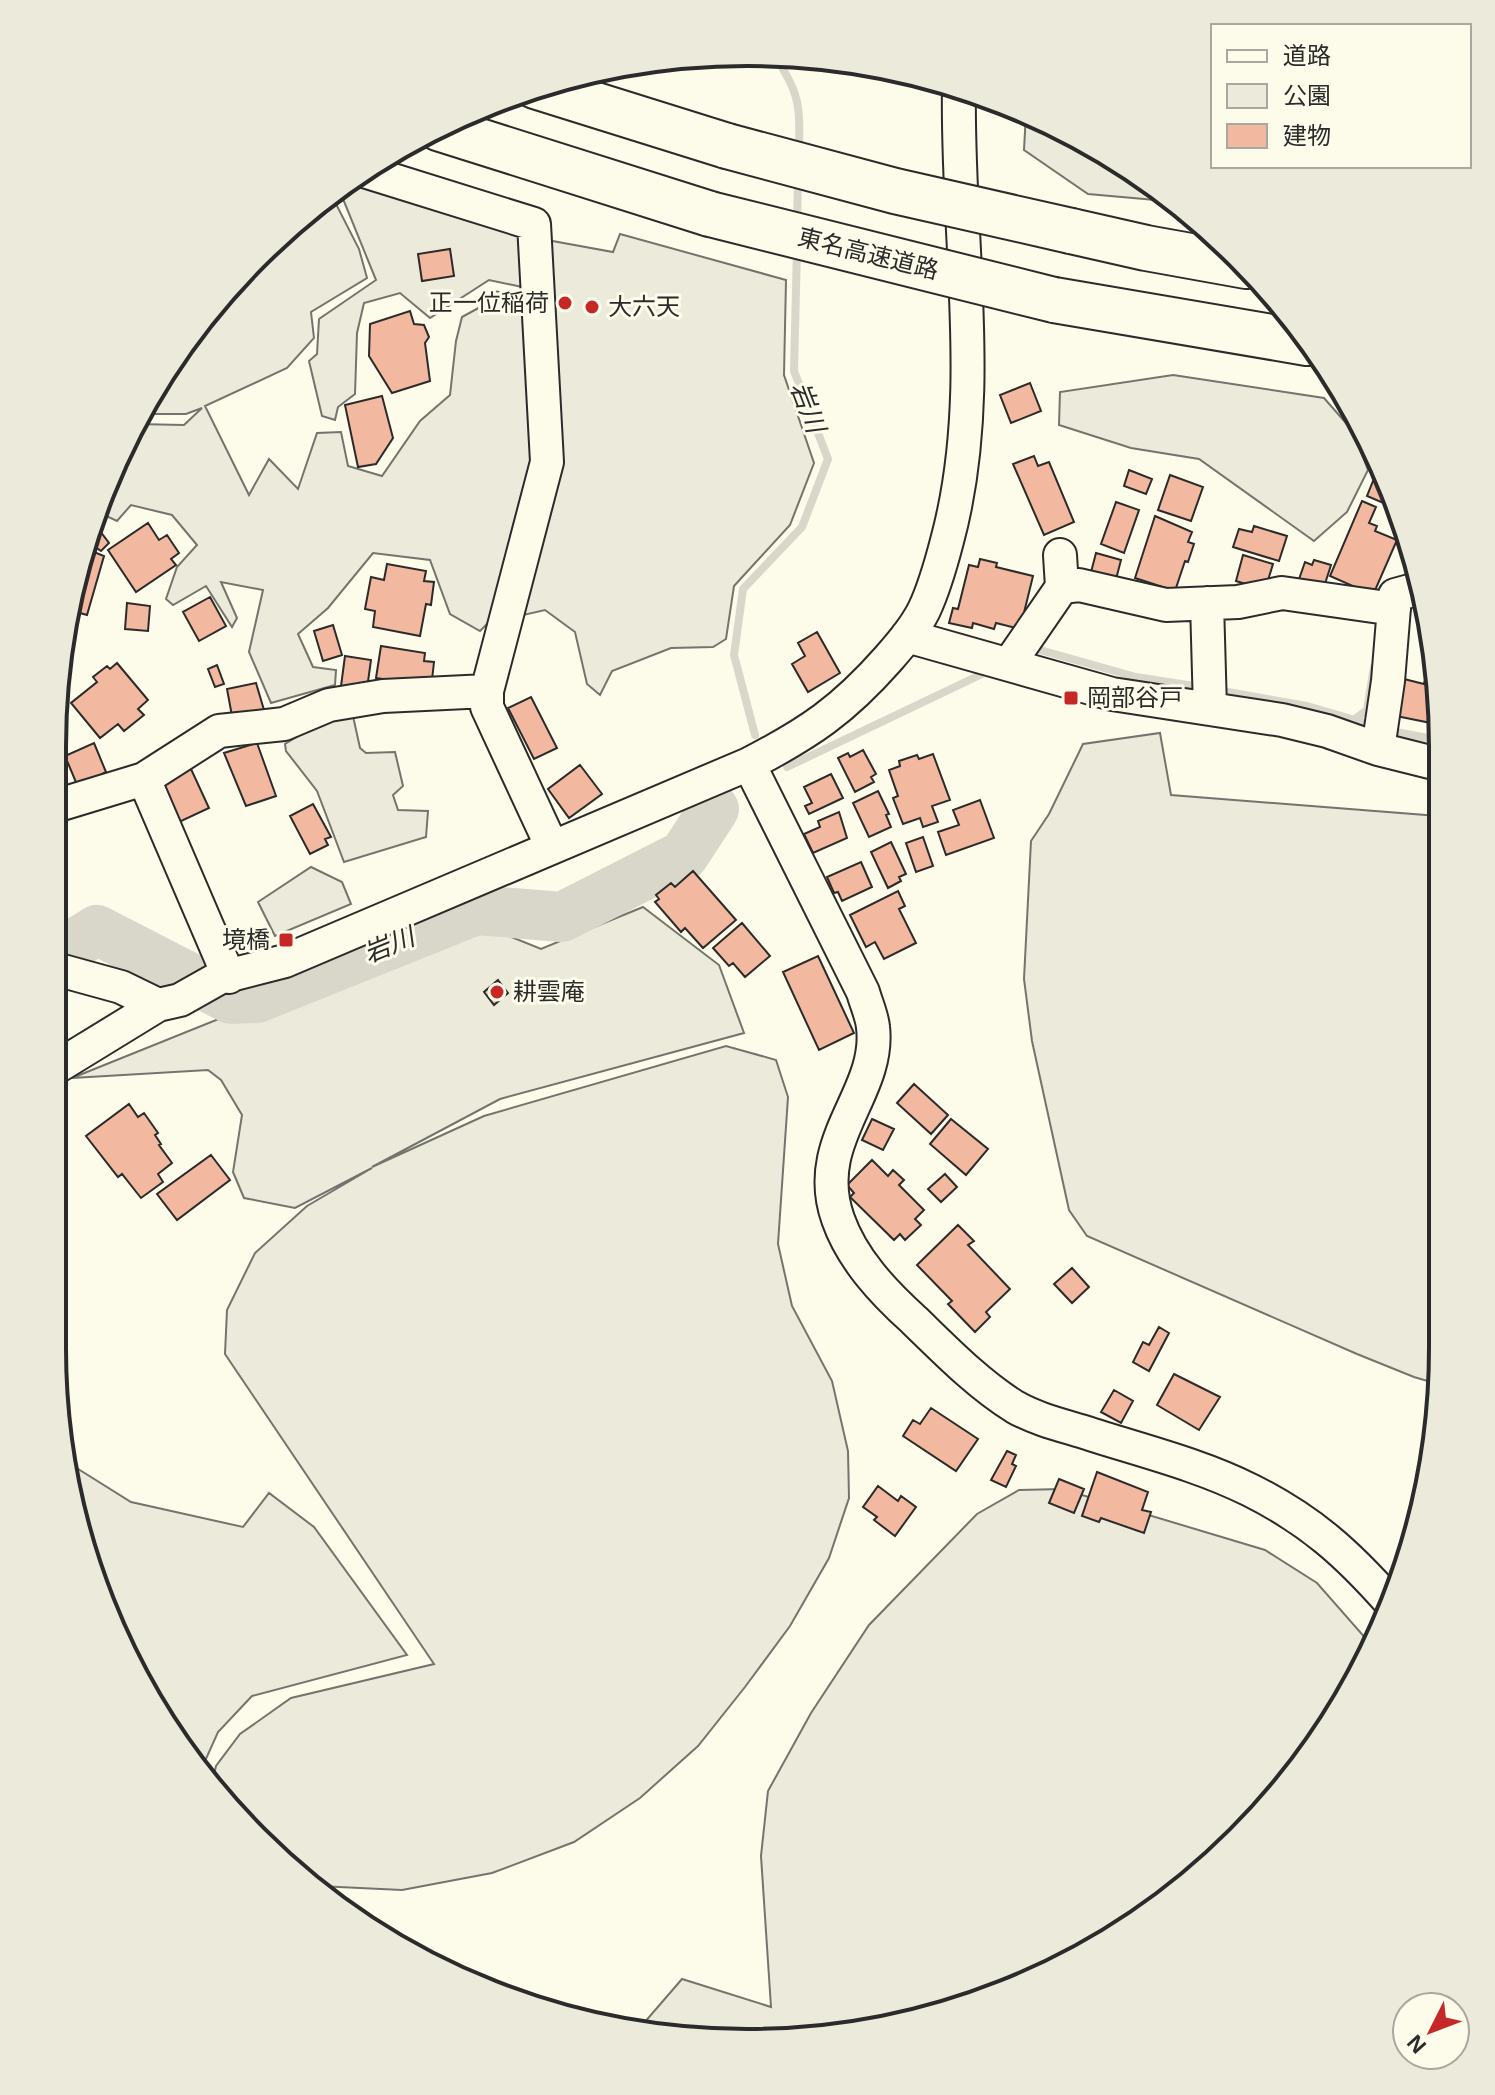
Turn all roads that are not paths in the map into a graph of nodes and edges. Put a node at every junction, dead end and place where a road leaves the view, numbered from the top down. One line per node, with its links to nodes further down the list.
1 (558, 93): 5 (highway, bridge)
2 (959, 100): 11 (street)
3 (453, 133): 6 (highway, 東名高速道路, bridge)
4 (378, 175): 13 (street)
5 (1225, 262)
6 (1294, 341)
7 (1060, 555): 8 (street)
8 (1062, 587): 10 (street); 12 (street)
9 (1402, 598): 10 (street); 15 (street)
10 (1207, 603): 14 (street)
11 (907, 636): 12 (street); 17 (street)
12 (1009, 664): 14 (street)
13 (487, 691): 18 (street); 20 (street)
14 (1210, 709): 15 (street)
15 (1378, 749): 16 (street)
16 (1429, 762)
17 (749, 764): 20 (street); 25 (street)
18 (144, 779): 19 (street); 22 (street)
19 (66, 803)
20 (552, 847): 22 (street)
21 (66, 972): 23 (street)
22 (224, 978): 23 (street)
23 (169, 1002): 24 (street)
24 (66, 1062)
25 (1383, 1593)

